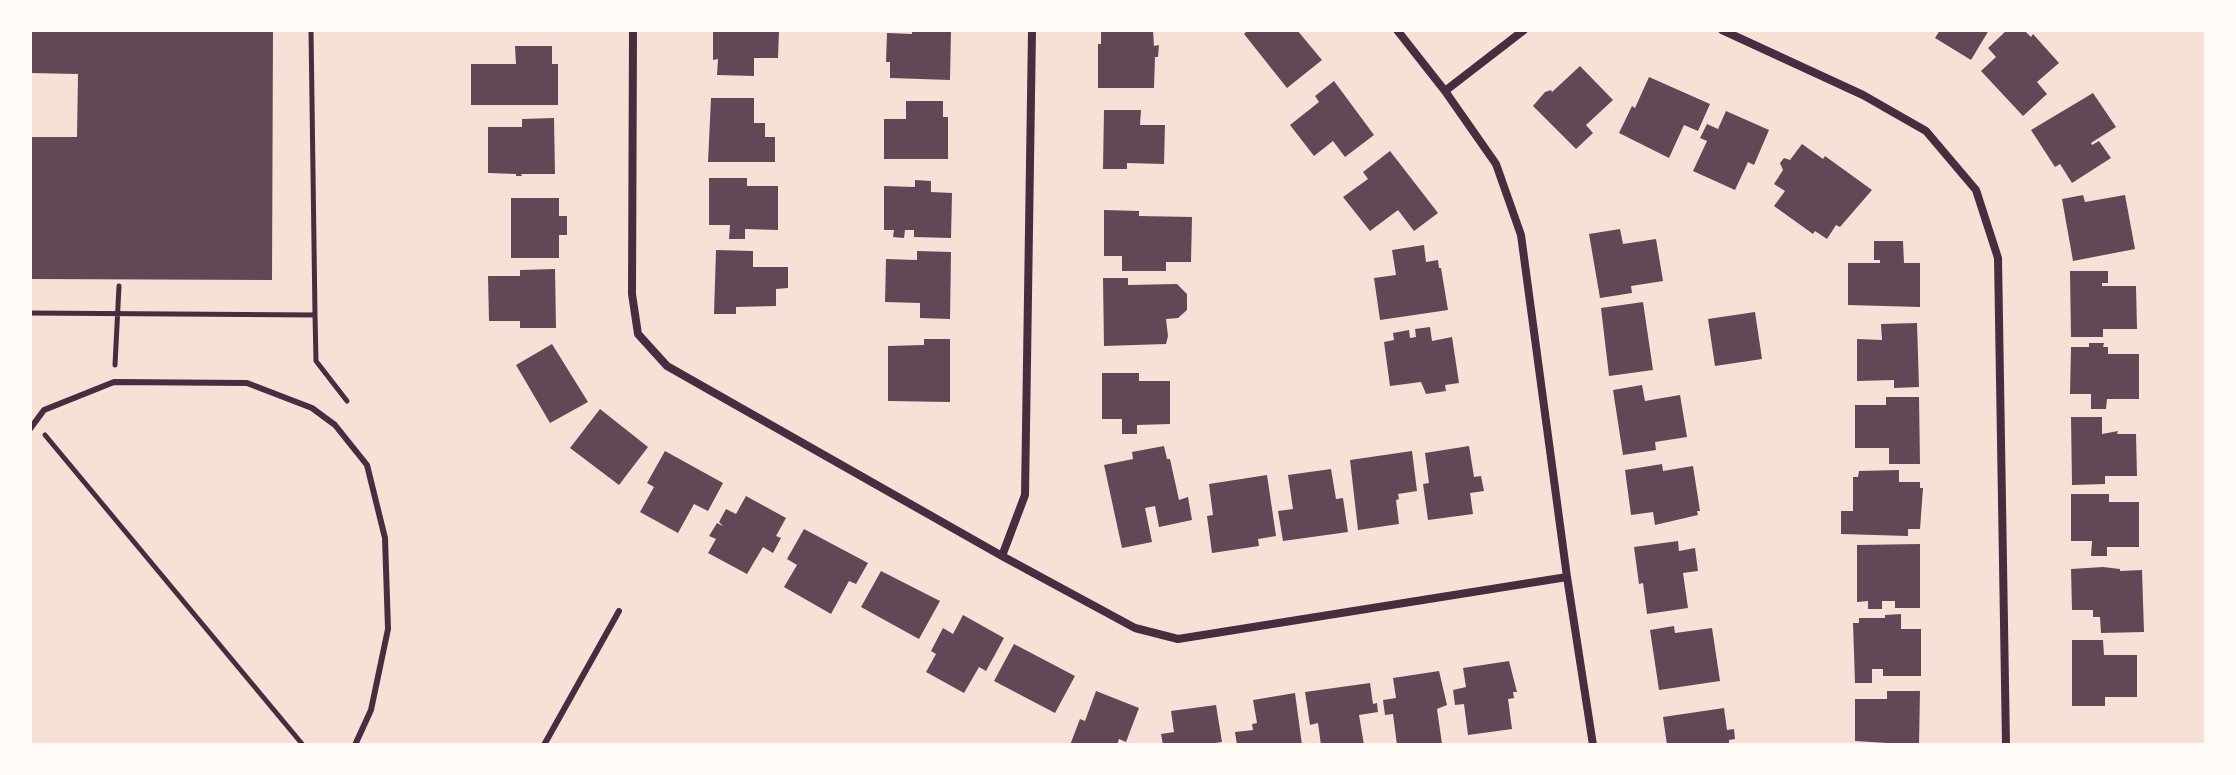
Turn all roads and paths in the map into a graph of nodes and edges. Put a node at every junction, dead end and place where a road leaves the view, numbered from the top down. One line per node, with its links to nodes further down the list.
1 (311, 30): 11 (path)
2 (633, 30): 15 (street)
3 (1032, 30): 15 (street)
4 (1397, 30): 7 (street)
5 (1524, 30): 7 (street)
6 (1722, 30): 22 (street)
7 (1445, 91): 16 (street)
8 (119, 286): 10 (path)
9 (30, 313): 10 (path)
10 (117, 313): 11 (path); 12 (path)
11 (315, 315): 13 (path)
12 (114, 382): 14 (lane); 19 (lane)
13 (347, 401)
14 (32, 426): 18 (path)
15 (1002, 556): 16 (street)
16 (1567, 577): 21 (street)
17 (619, 611): 20 (lane)
18 (303, 745)
19 (355, 745)
20 (544, 745)
21 (1593, 745)
22 (2006, 745)

